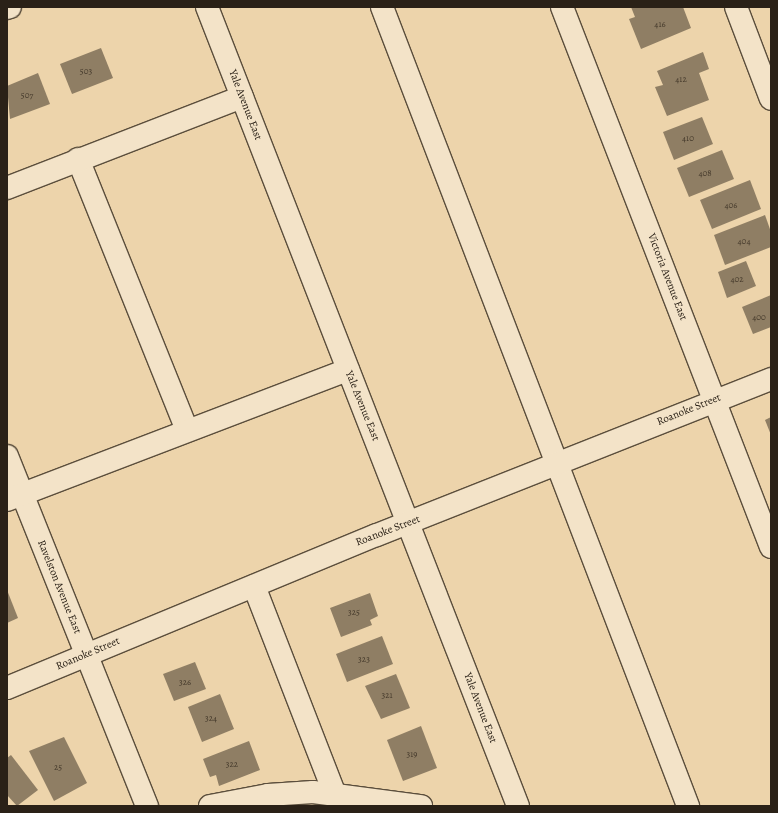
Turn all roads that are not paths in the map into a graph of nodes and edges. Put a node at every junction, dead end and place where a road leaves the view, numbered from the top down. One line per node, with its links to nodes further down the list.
1 (207, 7): 5 (street, Yale Avenue East)
2 (382, 7): 14 (street)
3 (562, 7): 11 (street, Victoria Avenue East)
4 (736, 7): 6 (street)
5 (242, 97): 7 (street); 9 (street, Yale Avenue East)
6 (771, 99)
7 (78, 159): 8 (street); 12 (street)
8 (7, 188)
9 (348, 370): 12 (street); 16 (street, Yale Avenue East)
10 (771, 379): 11 (street, Roanoke Street)
11 (714, 400): 14 (street, Roanoke Street); 17 (street, Victoria Avenue East)
12 (187, 430): 15 (street)
13 (7, 456): 15 (street, Ravelston Avenue East)
14 (554, 465): 16 (street, Roanoke Street); 26 (street)
15 (14, 497): 19 (street, Ravelston Avenue East)
16 (409, 523): 18 (street, Roanoke Street); 25 (street, Yale Avenue East)
17 (771, 547)
18 (254, 586): 19 (street, Roanoke Street); 21 (street)
19 (87, 655): 20 (street, Roanoke Street); 22 (street, Ravelston Avenue East)
20 (7, 688)
21 (334, 792): 23 (street); 24 (street)
22 (147, 806)
23 (210, 806)
24 (421, 806)
25 (518, 806)
26 (688, 806)

